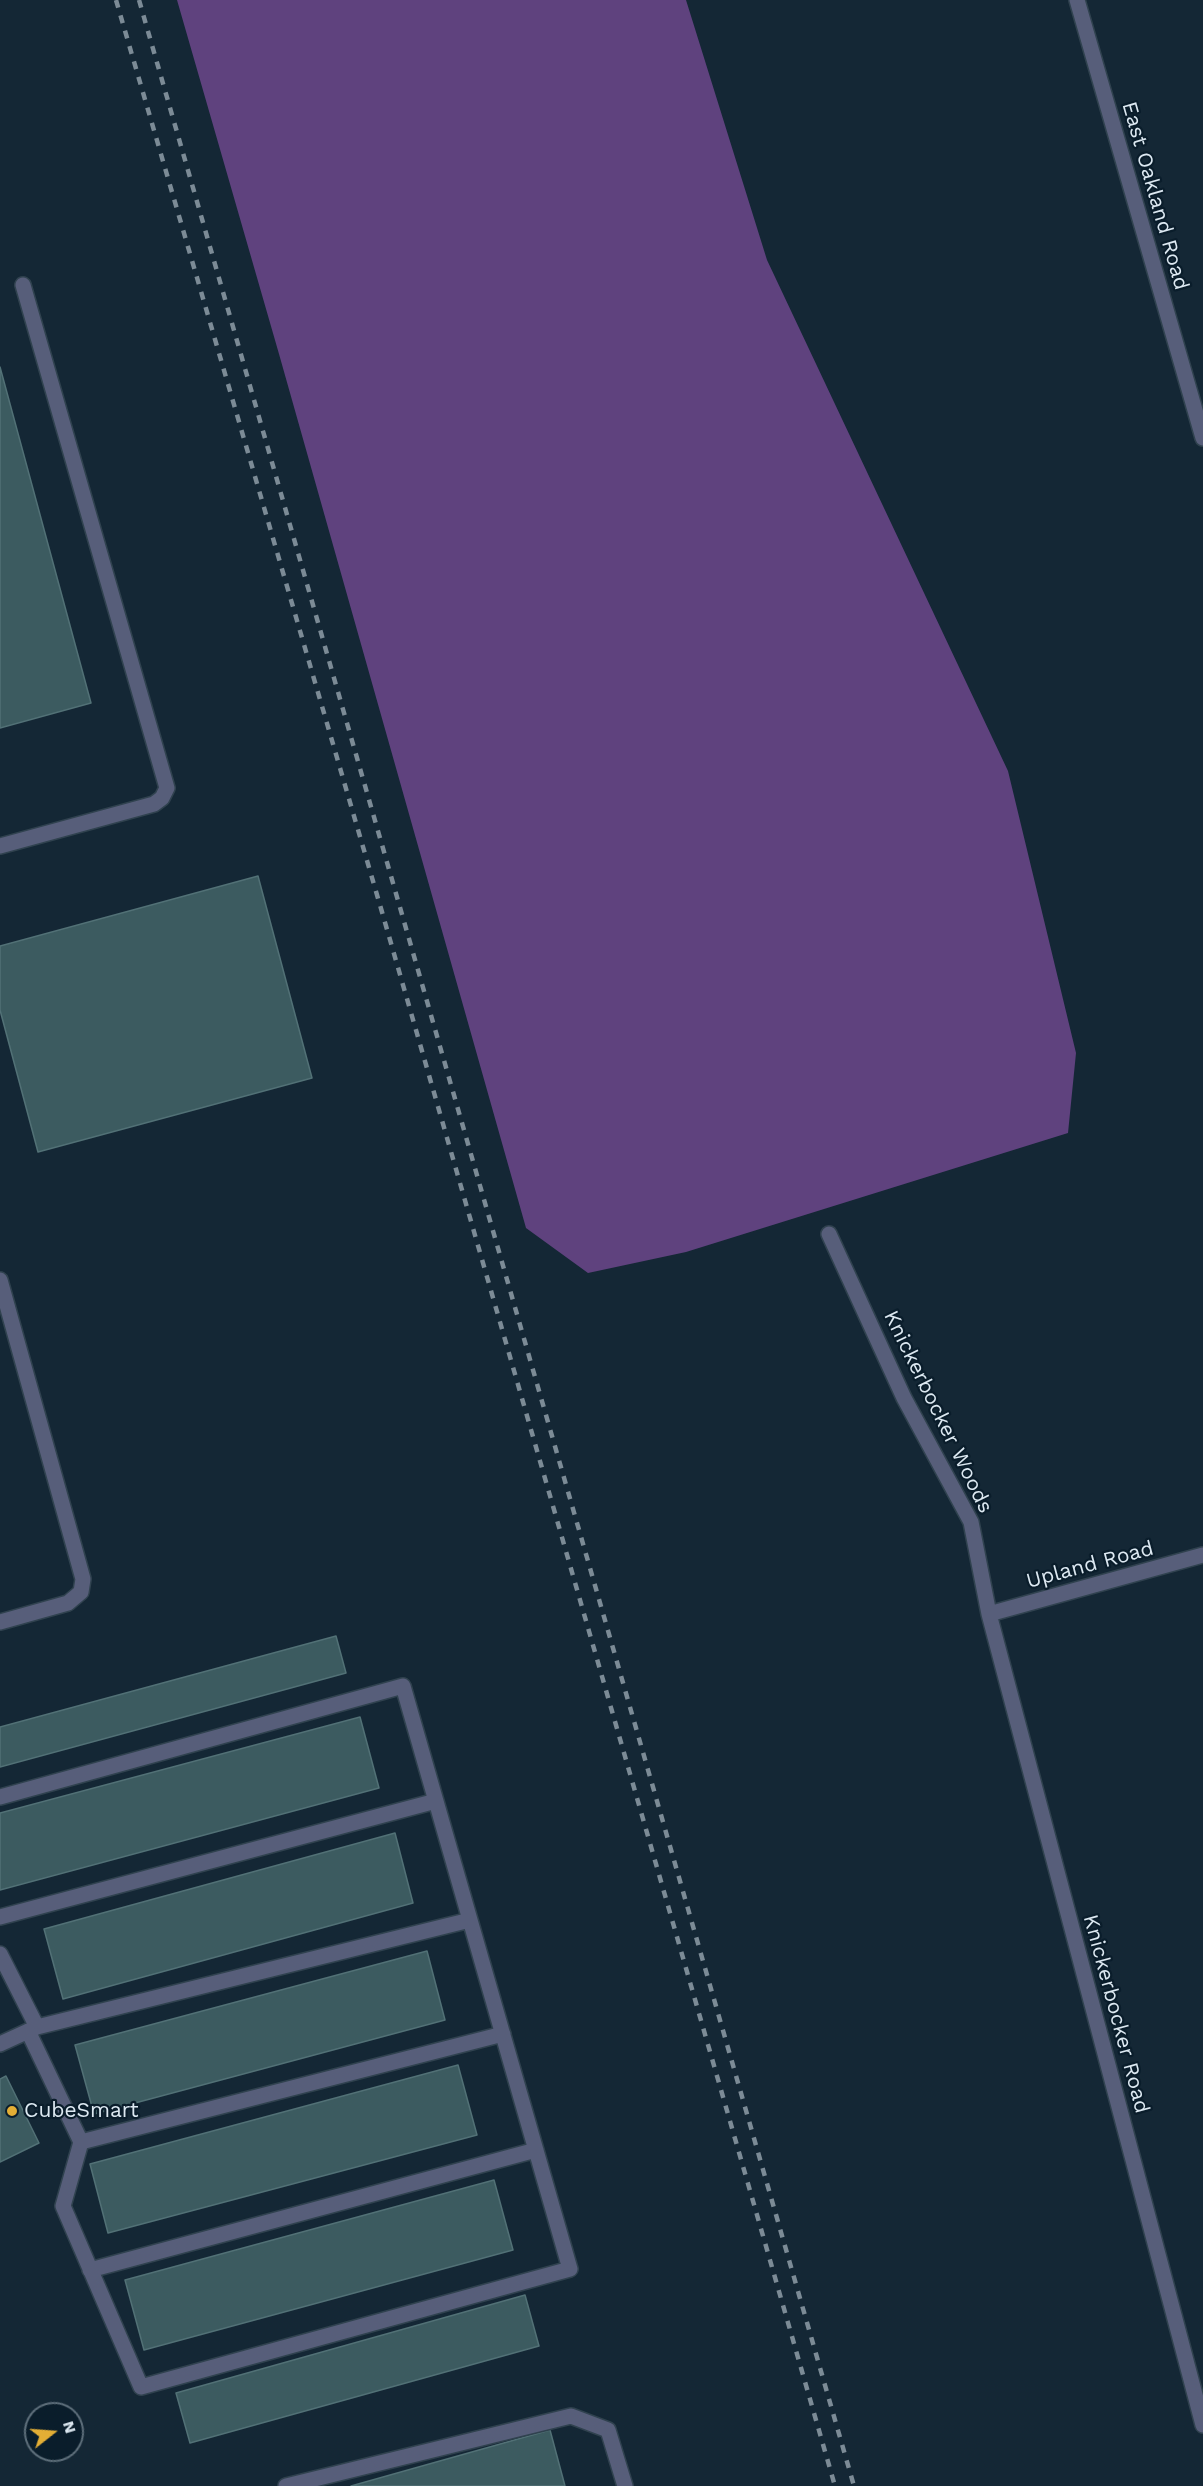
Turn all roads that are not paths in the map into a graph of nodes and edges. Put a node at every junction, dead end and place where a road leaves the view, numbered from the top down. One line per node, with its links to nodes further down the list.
1 (1077, 0): 3 (street, East Oakland Road)
2 (23, 285): 4 (street)
3 (1203, 438)
4 (0, 846)
5 (829, 1234): 8 (street, Knickerbocker Woods)
6 (0, 1281): 9 (street)
7 (1203, 1555): 8 (street, Upland Road)
8 (989, 1614): 21 (street, Knickerbocker Road)
9 (0, 1622)
10 (0, 1797): 11 (street)
11 (436, 1801): 12 (street); 13 (street)
12 (0, 1917)
13 (470, 1920): 15 (street); 16 (street)
14 (0, 1954): 15 (street)
15 (32, 2029): 17 (street); 18 (street)
16 (503, 2034): 18 (street); 19 (street)
17 (0, 2044)
18 (81, 2142): 20 (street)
19 (536, 2150): 20 (street); 20 (street)
20 (90, 2270)
21 (1203, 2425)
22 (286, 2486): 23 (street)
23 (625, 2486)

